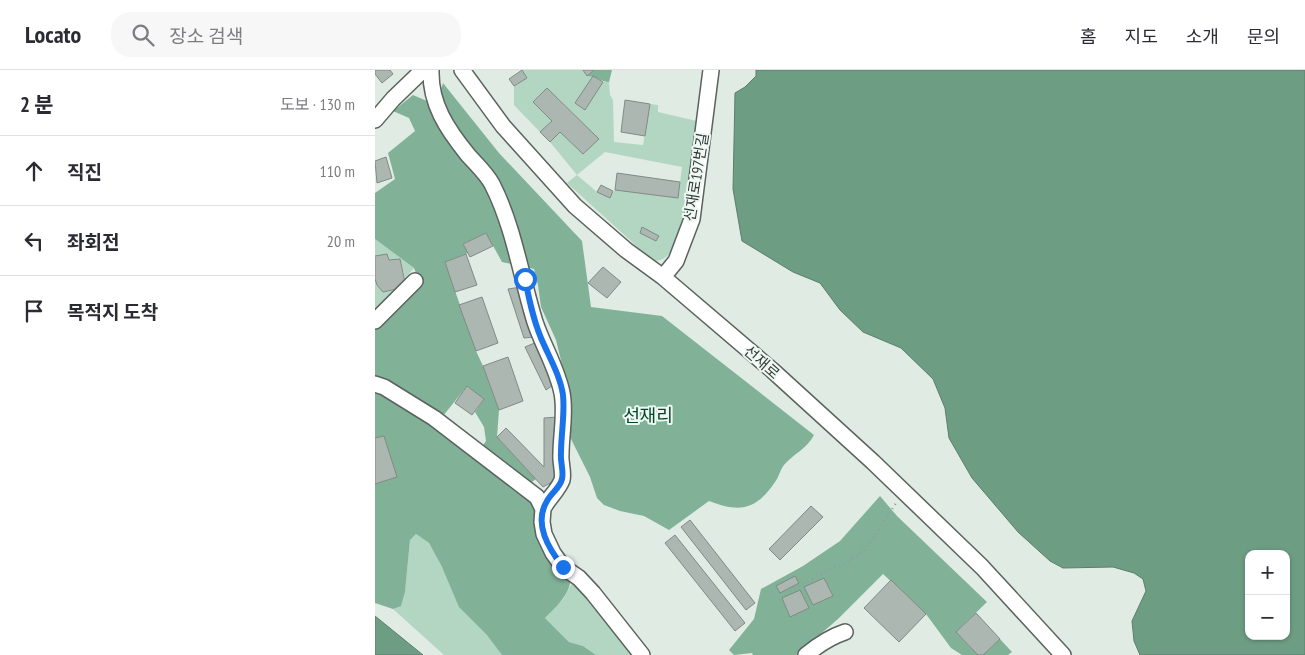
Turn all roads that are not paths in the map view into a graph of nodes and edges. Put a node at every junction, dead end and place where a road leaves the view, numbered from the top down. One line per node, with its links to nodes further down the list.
1 (423, 70): 5 (street)
2 (431, 70): 10 (street)
3 (462, 70): 6 (street, 선재로)
4 (711, 70): 6 (street, 선재로197번길)
5 (375, 120)
6 (663, 277): 14 (street, 선재로)
7 (415, 280): 8 (street)
8 (375, 321)
9 (375, 384): 10 (street)
10 (543, 509): 12 (street)
11 (845, 632): 13 (street)
12 (643, 655)
13 (806, 655)
14 (1063, 655)

